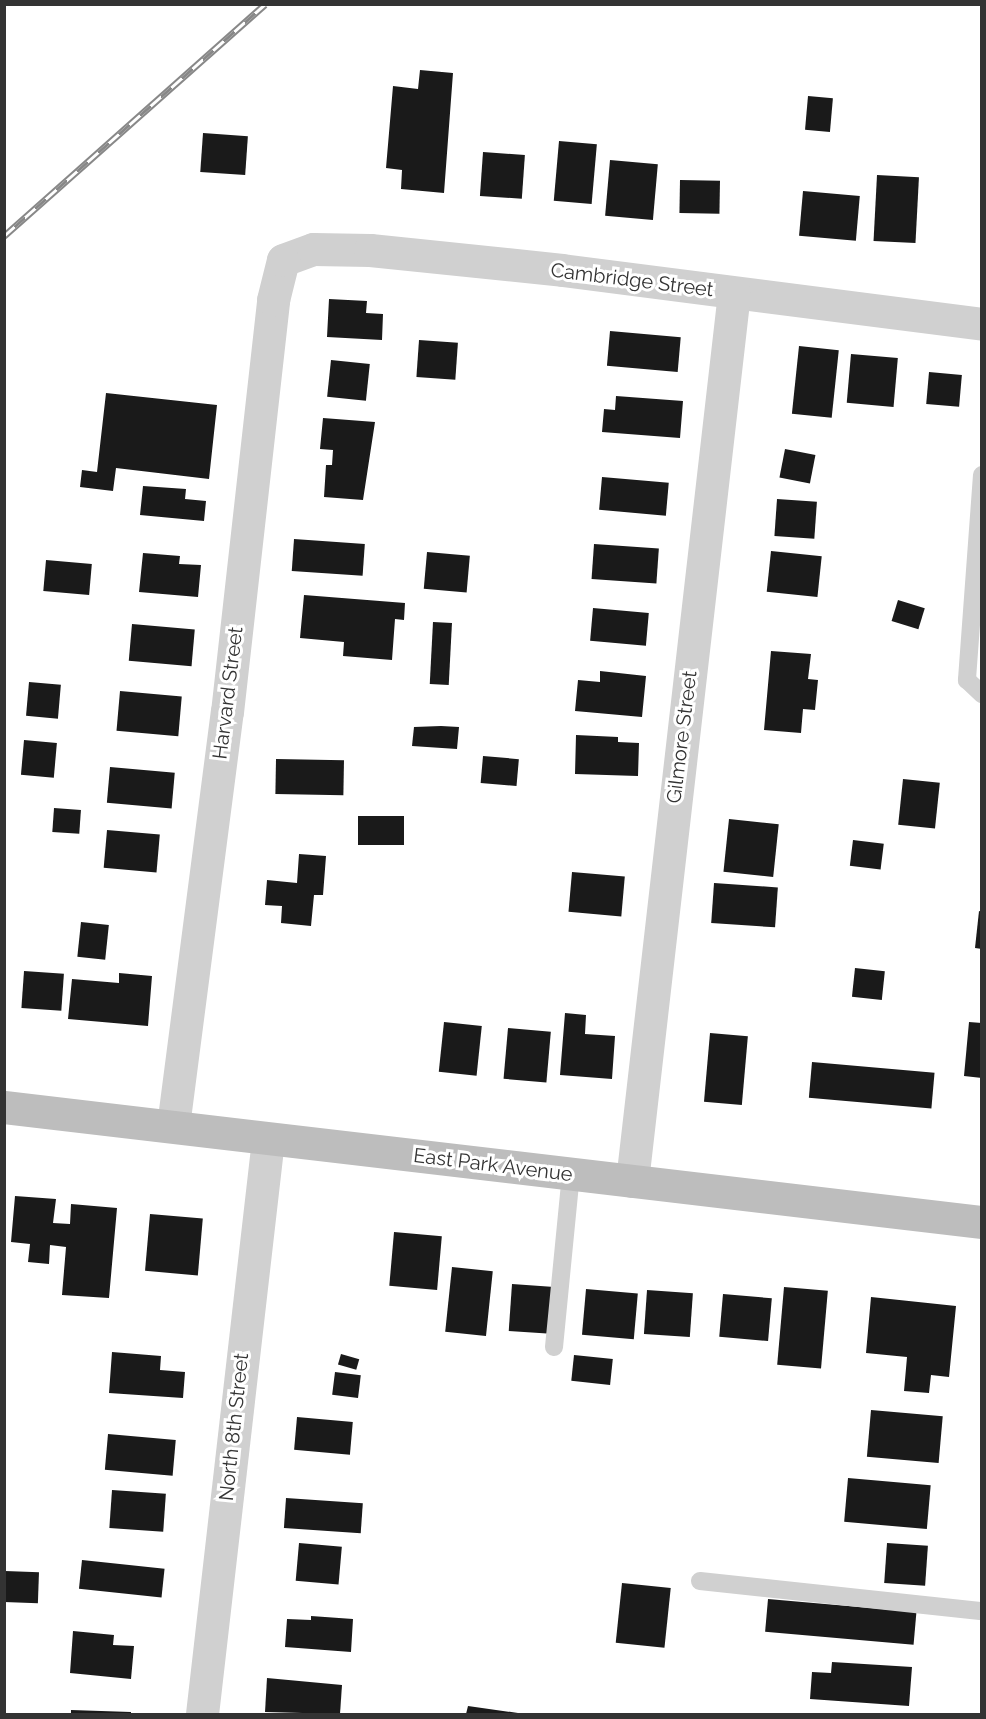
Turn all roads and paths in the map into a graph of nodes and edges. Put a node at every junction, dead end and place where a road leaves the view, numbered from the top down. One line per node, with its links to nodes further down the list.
1 (283, 260): 2 (street, Cambridge Street); 9 (street, Harvard Street)
2 (734, 293): 3 (street, Cambridge Street); 12 (street, Gilmore Street)
3 (981, 324)
4 (981, 475): 5 (lane)
5 (980, 533): 6 (lane)
6 (976, 619): 7 (lane)
7 (981, 694)
8 (4, 1107): 9 (main road, East Park Avenue)
9 (173, 1126): 10 (main road, East Park Avenue)
10 (268, 1139): 11 (main road, East Park Avenue); 17 (street, North 8th Street)
11 (571, 1174): 12 (main road, East Park Avenue); 14 (lane)
12 (632, 1181): 13 (main road, East Park Avenue)
13 (981, 1222)
14 (554, 1347)
15 (700, 1581): 16 (lane)
16 (981, 1611)
17 (202, 1714)

